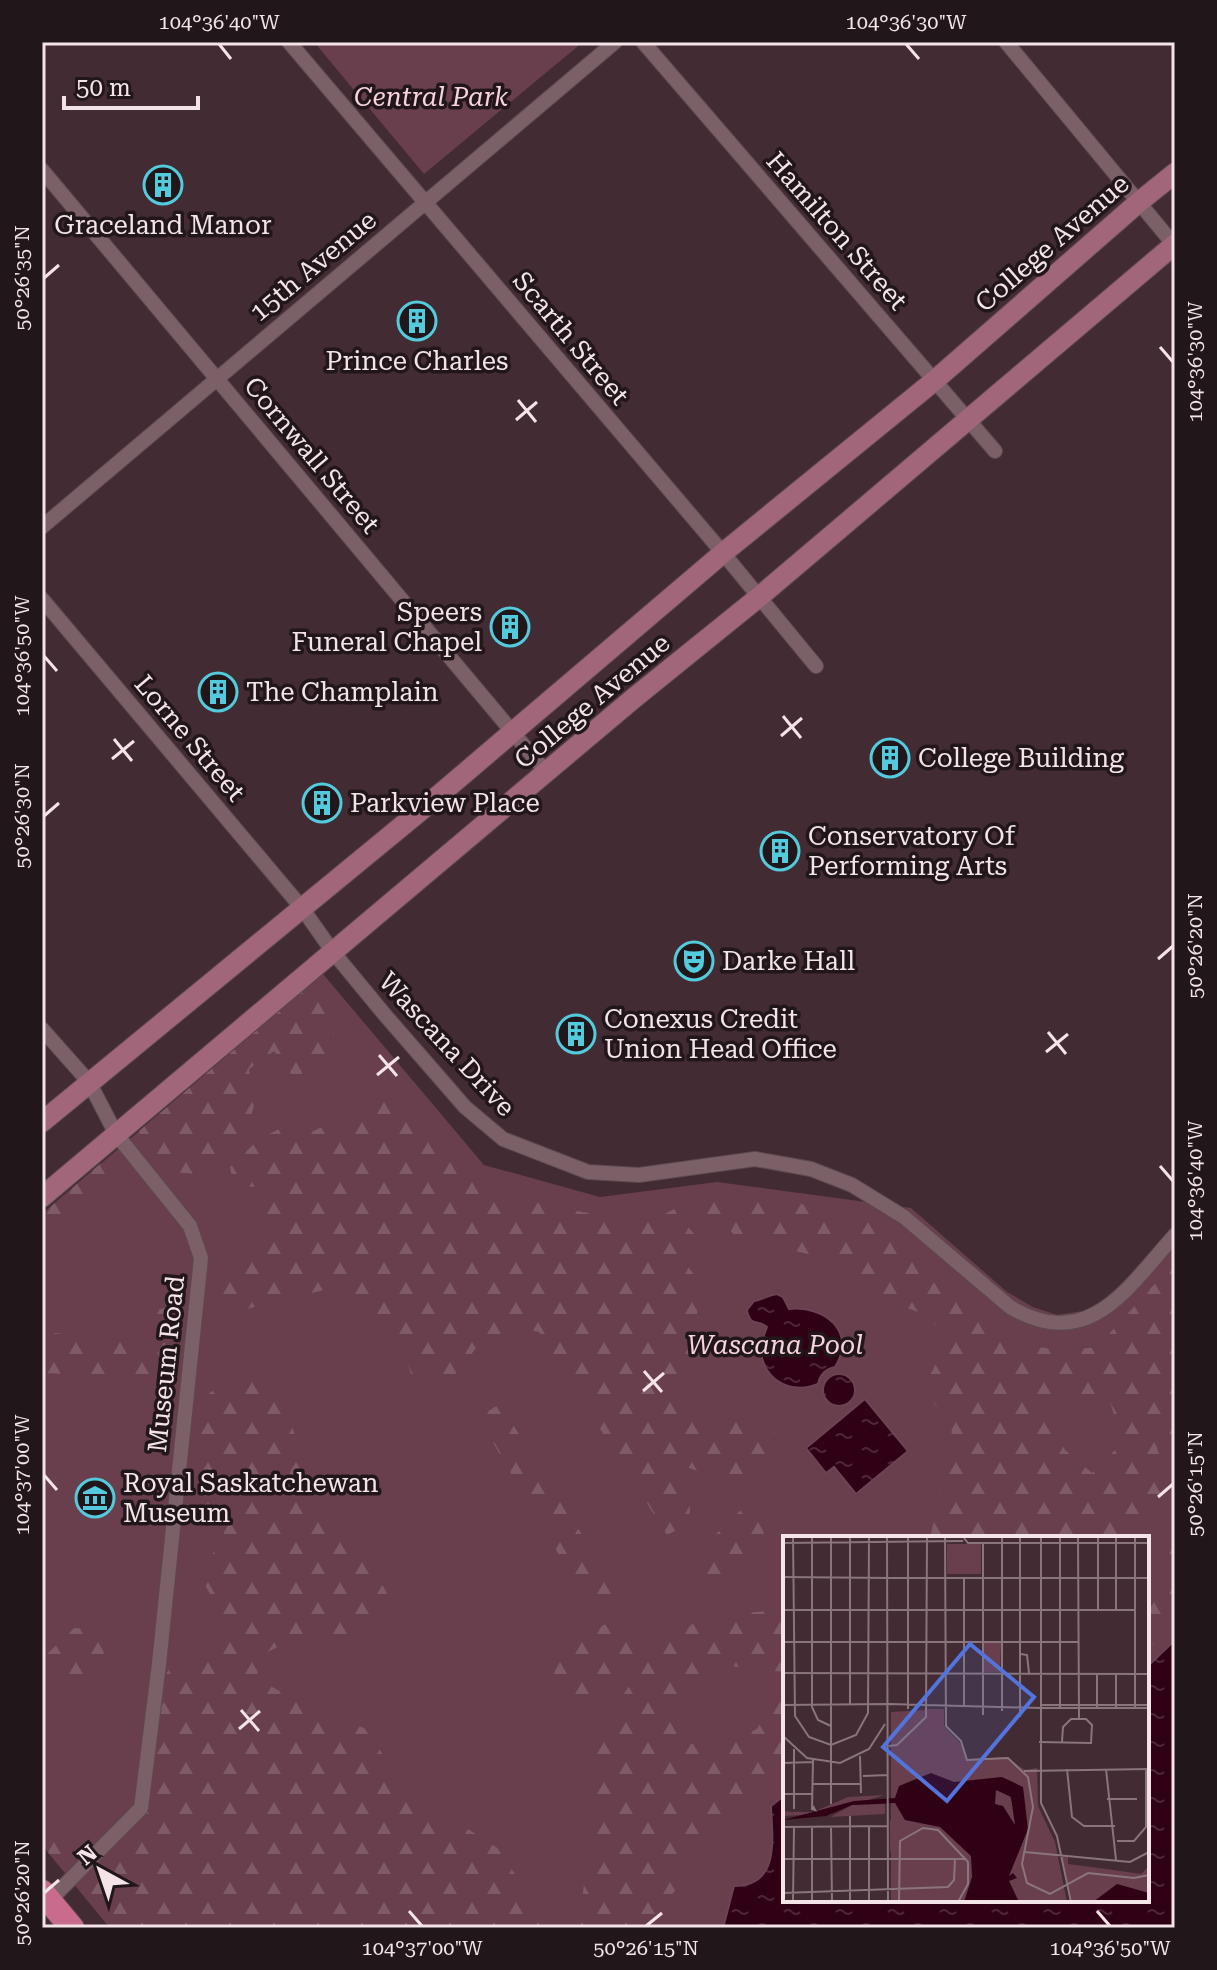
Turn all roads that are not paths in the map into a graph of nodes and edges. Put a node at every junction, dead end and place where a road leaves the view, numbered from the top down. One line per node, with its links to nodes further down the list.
1 (289, 42): 7 (street, Scarth Street)
2 (615, 42): 7 (street, 15th Avenue)
3 (643, 42): 11 (street, Hamilton Street)
4 (1006, 42): 8 (street)
5 (42, 170): 10 (street, Cornwall Street)
6 (1175, 173): 8 (main road, College Avenue)
7 (425, 202): 10 (street, 15th Avenue); 15 (street, Scarth Street)
8 (1139, 202): 9 (street); 11 (main road, College Avenue)
9 (1175, 245): 12 (main road, College Avenue)
10 (217, 379): 14 (street, 15th Avenue); 19 (street, Cornwall Street)
11 (934, 381): 12 (street, Hamilton Street); 15 (main road, College Avenue)
12 (968, 421): 13 (street, Hamilton Street); 16 (main road, College Avenue)
13 (995, 451)
14 (42, 527)
15 (723, 553): 16 (street, Scarth Street); 19 (main road, College Avenue)
16 (759, 597): 18 (street, Scarth Street); 20 (main road, College Avenue)
17 (42, 599): 21 (street, Lorne Street)
18 (816, 666)
19 (512, 731): 20 (street, Cornwall Street); 21 (main road, College Avenue)
20 (546, 772): 22 (main road, College Avenue)
21 (302, 908): 22 (street, Wascana Drive); 24 (main road, College Avenue)
22 (333, 952): 26 (main road, College Avenue); 28 (street, Wascana Drive)
23 (42, 1029): 24 (street, Museum Road)
24 (89, 1082): 25 (main road, College Avenue); 26 (street, Museum Road)
25 (42, 1122)
26 (116, 1134): 27 (main road, College Avenue); 29 (street, Museum Road)
27 (42, 1197)
28 (1175, 1235)
29 (46, 1897): 30 (main road)
30 (72, 1928)

